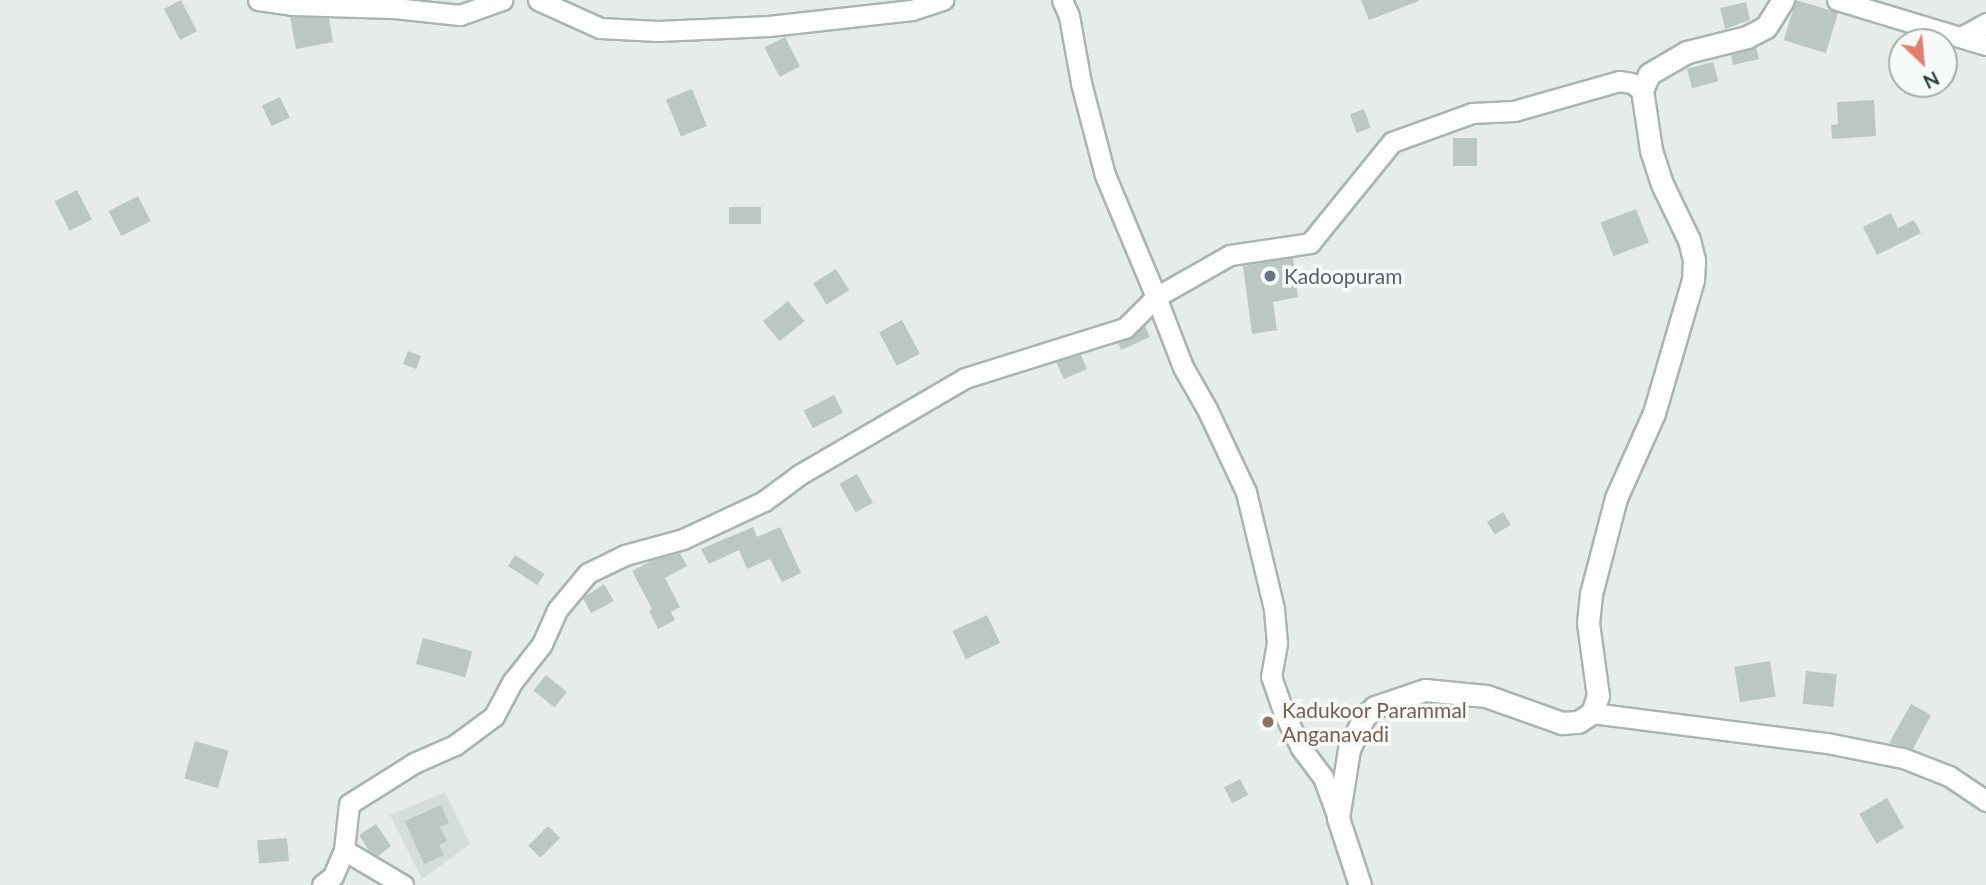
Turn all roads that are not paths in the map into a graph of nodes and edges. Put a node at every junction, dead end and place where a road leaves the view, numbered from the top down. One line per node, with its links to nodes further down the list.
1 (258, 0): 2 (street)
2 (502, 0)
3 (538, 0): 4 (street)
4 (943, 0)
5 (1062, 0): 12 (street)
6 (1783, 0): 11 (main road)
7 (1837, 0): 9 (street)
8 (1986, 23): 9 (street)
9 (1961, 37): 10 (street)
10 (1986, 45)
11 (1642, 90): 12 (street); 13 (main road)
12 (1156, 297): 15 (street); 16 (street)
13 (1592, 713): 14 (street); 15 (main road)
14 (1986, 801)
15 (1338, 818): 19 (main road)
16 (344, 850): 17 (street); 18 (street)
17 (322, 885)
18 (403, 885)
19 (1360, 885)

